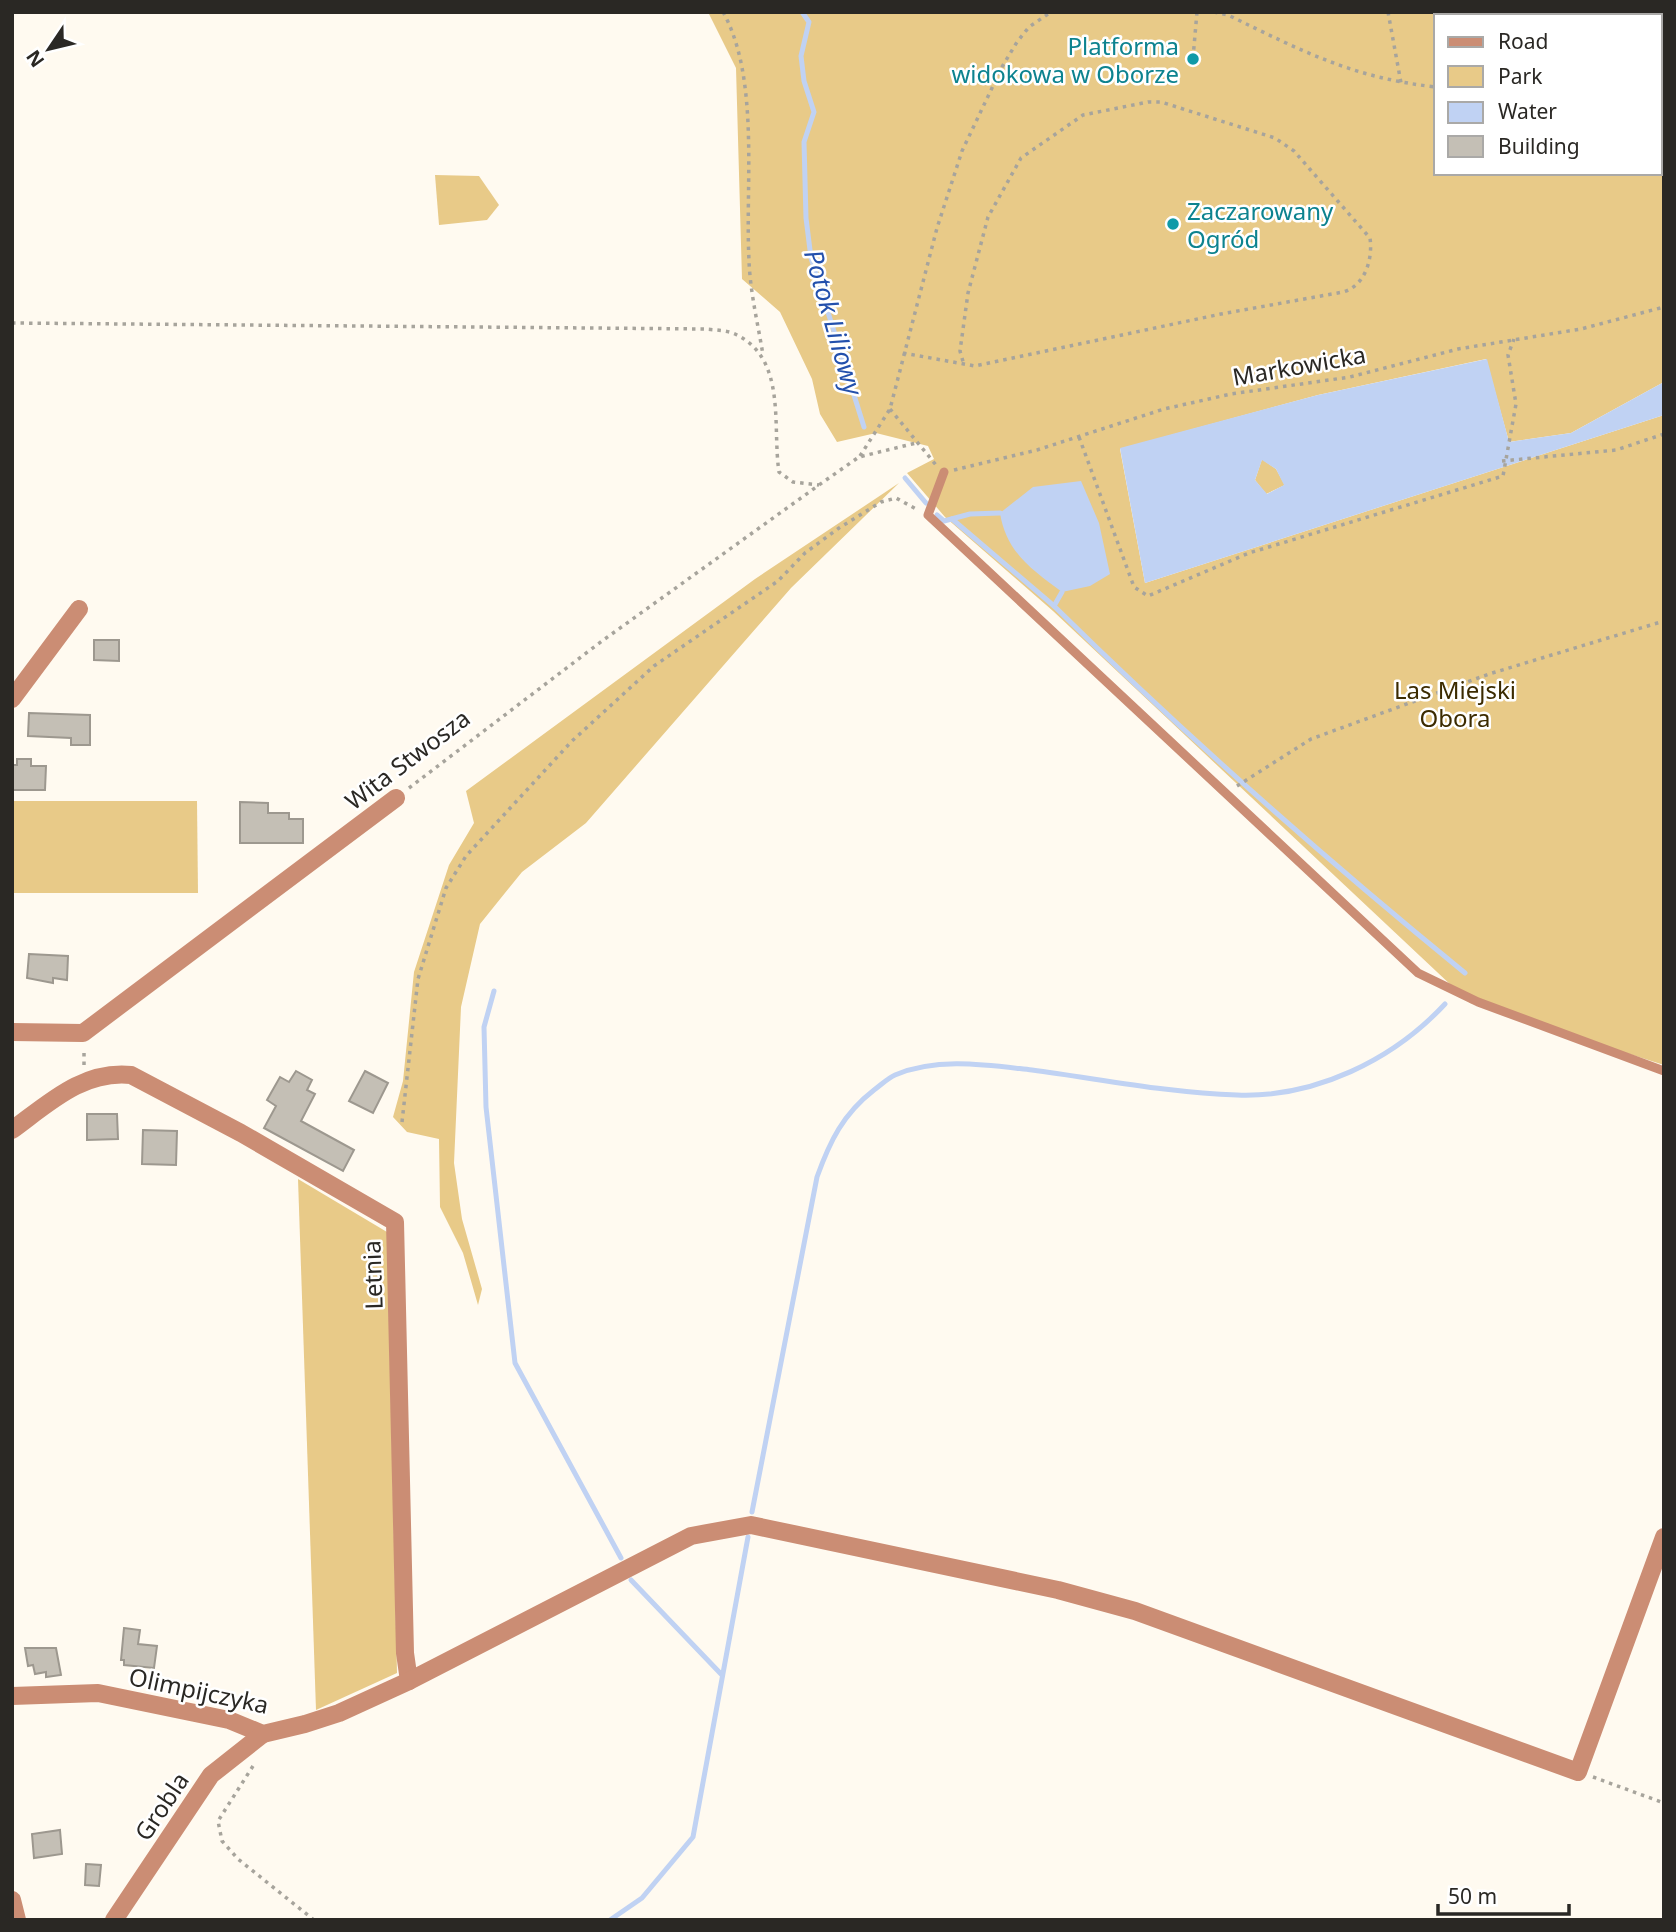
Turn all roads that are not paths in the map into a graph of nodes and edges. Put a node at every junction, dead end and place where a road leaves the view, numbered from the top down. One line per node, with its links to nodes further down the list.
1 (944, 472): 6 (lane)
2 (79, 609): 3 (street)
3 (12, 699)
4 (396, 798): 5 (street, Wita Stwosza)
5 (12, 1032)
6 (1664, 1071)
7 (12, 1130): 9 (street, Letnia)
8 (1664, 1537): 9 (street, Olimpijczyka)
9 (409, 1681): 11 (street, Olimpijczyka)
10 (12, 1696): 11 (street, Olimpijczyka)
11 (263, 1734): 14 (street, Grobla)
12 (12, 1900): 13 (street)
13 (16, 1920)
14 (114, 1920)

